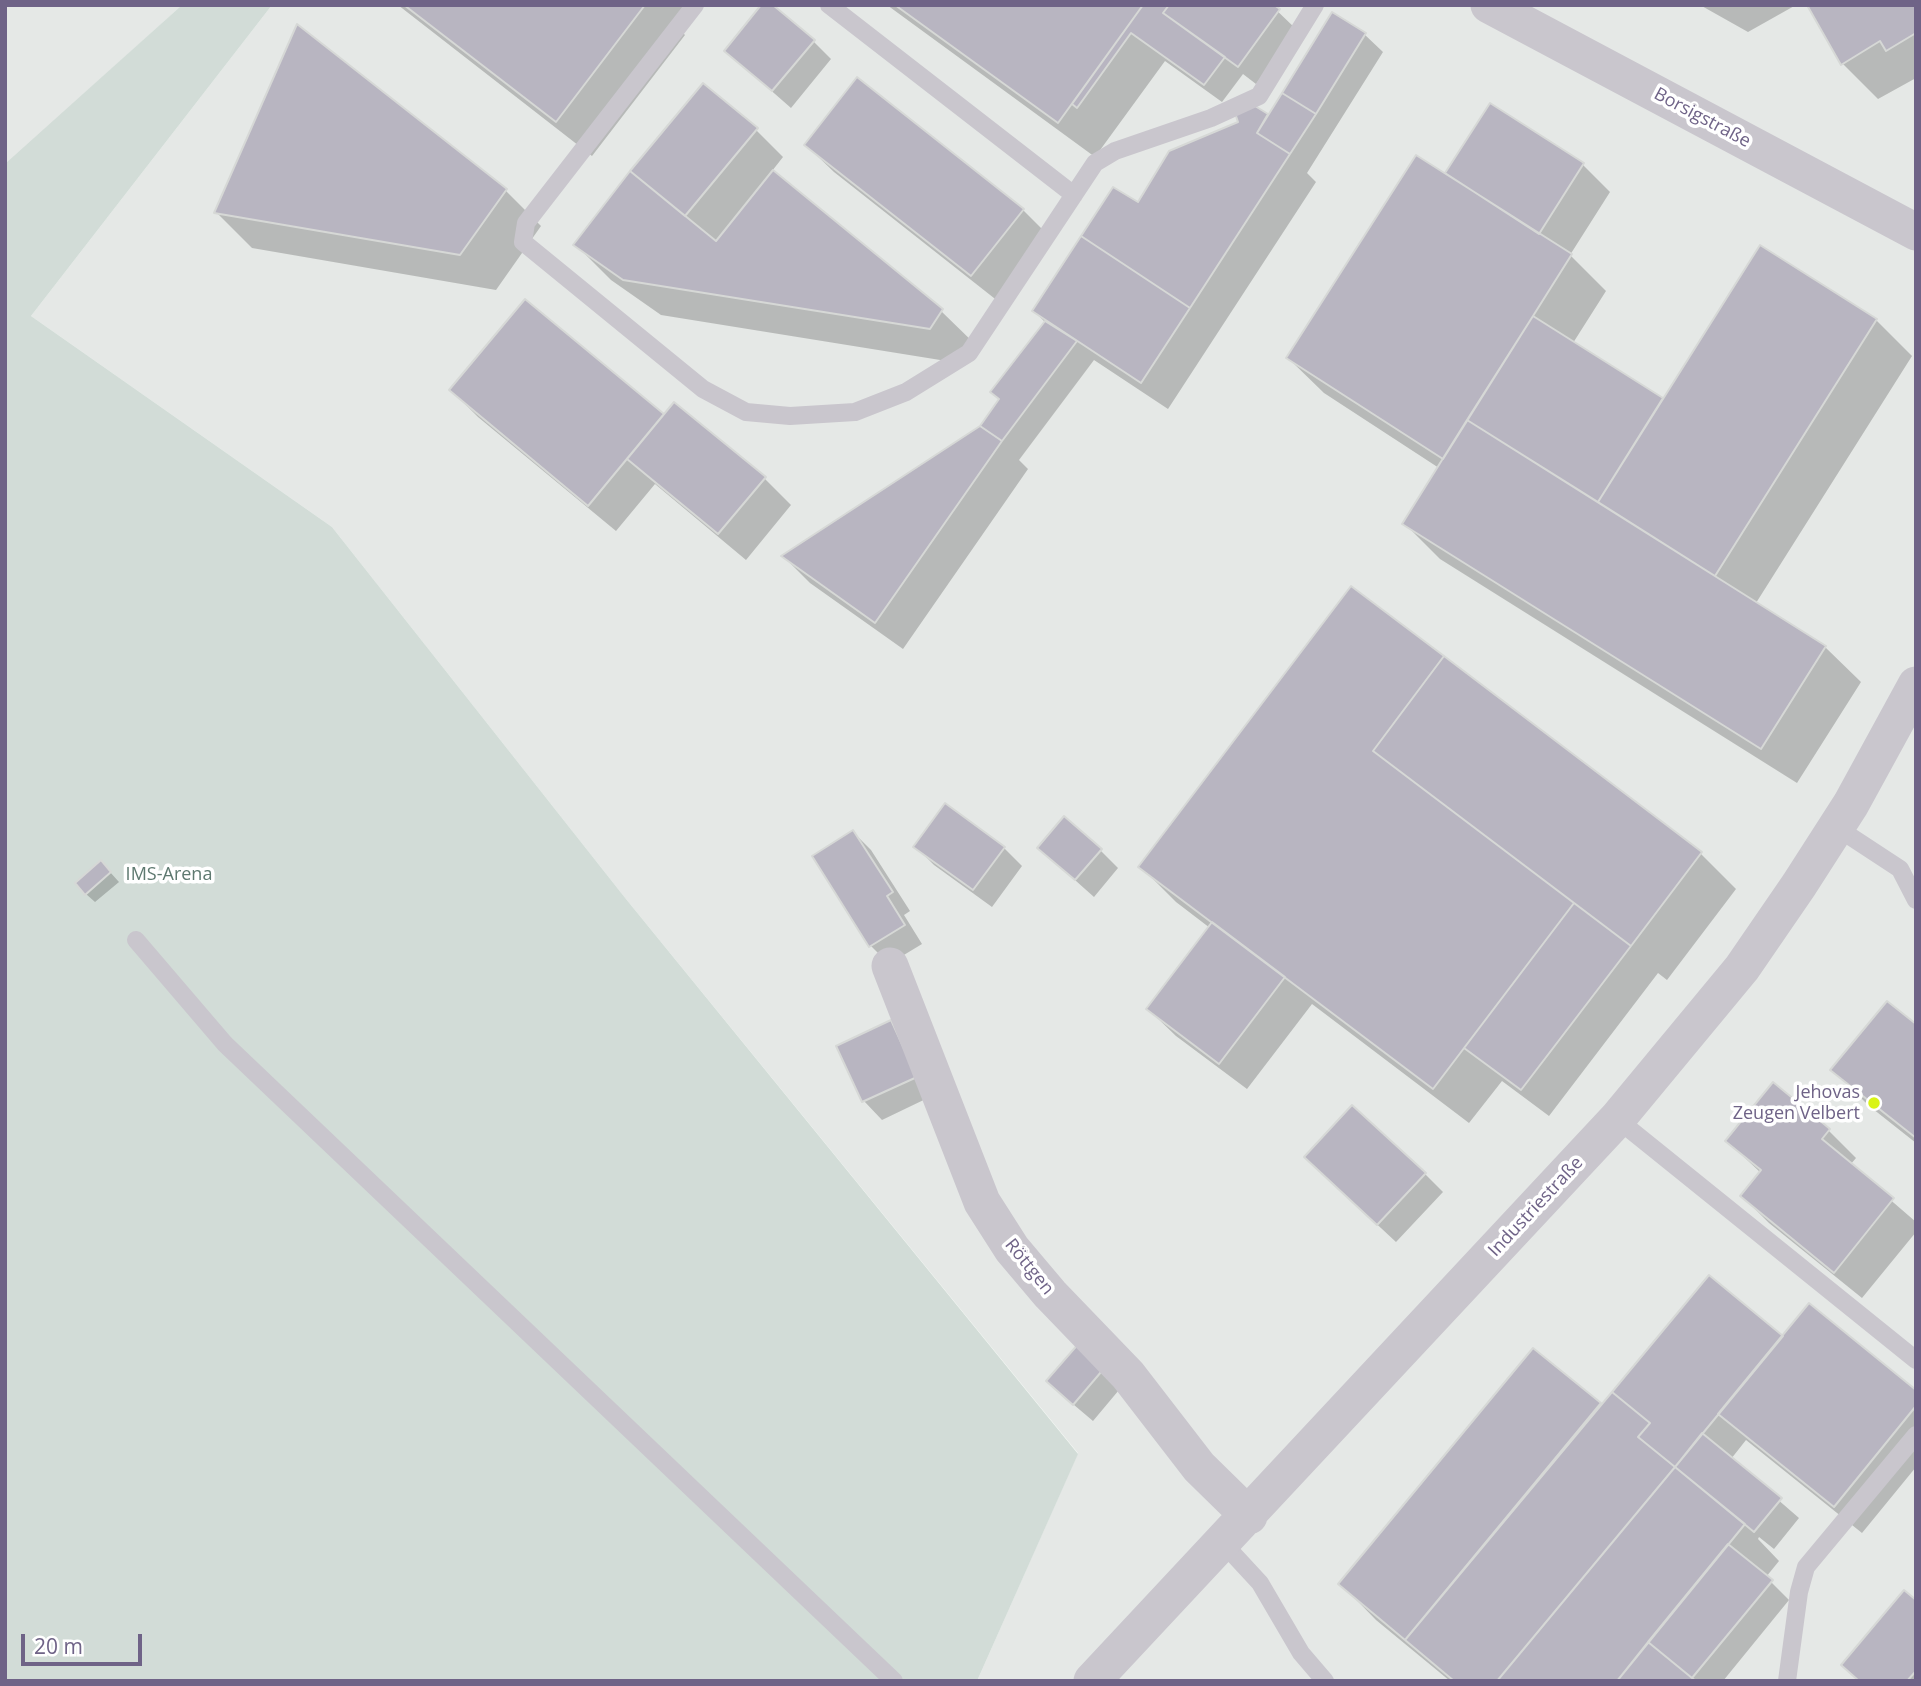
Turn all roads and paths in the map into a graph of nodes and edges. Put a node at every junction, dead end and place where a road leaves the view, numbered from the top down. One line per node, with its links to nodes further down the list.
1 (695, 5): 5 (lane)
2 (829, 5): 5 (lane)
3 (1315, 5): 5 (lane)
4 (1489, 5): 6 (street, Borsigstraße)
5 (1074, 195)
6 (1916, 232)
7 (1916, 685): 8 (street, Industriestraße)
8 (1836, 827): 9 (lane); 12 (street, Industriestraße)
9 (1916, 900)
10 (136, 940): 17 (lane)
11 (890, 966): 15 (street, Röttgen)
12 (1617, 1119): 13 (lane); 15 (street, Industriestraße)
13 (1916, 1360)
14 (1916, 1435): 20 (lane)
15 (1249, 1516): 16 (street, Industriestraße)
16 (1223, 1543): 18 (street, Industriestraße); 19 (lane)
17 (894, 1681)
18 (1092, 1681)
19 (1325, 1681)
20 (1787, 1681)

